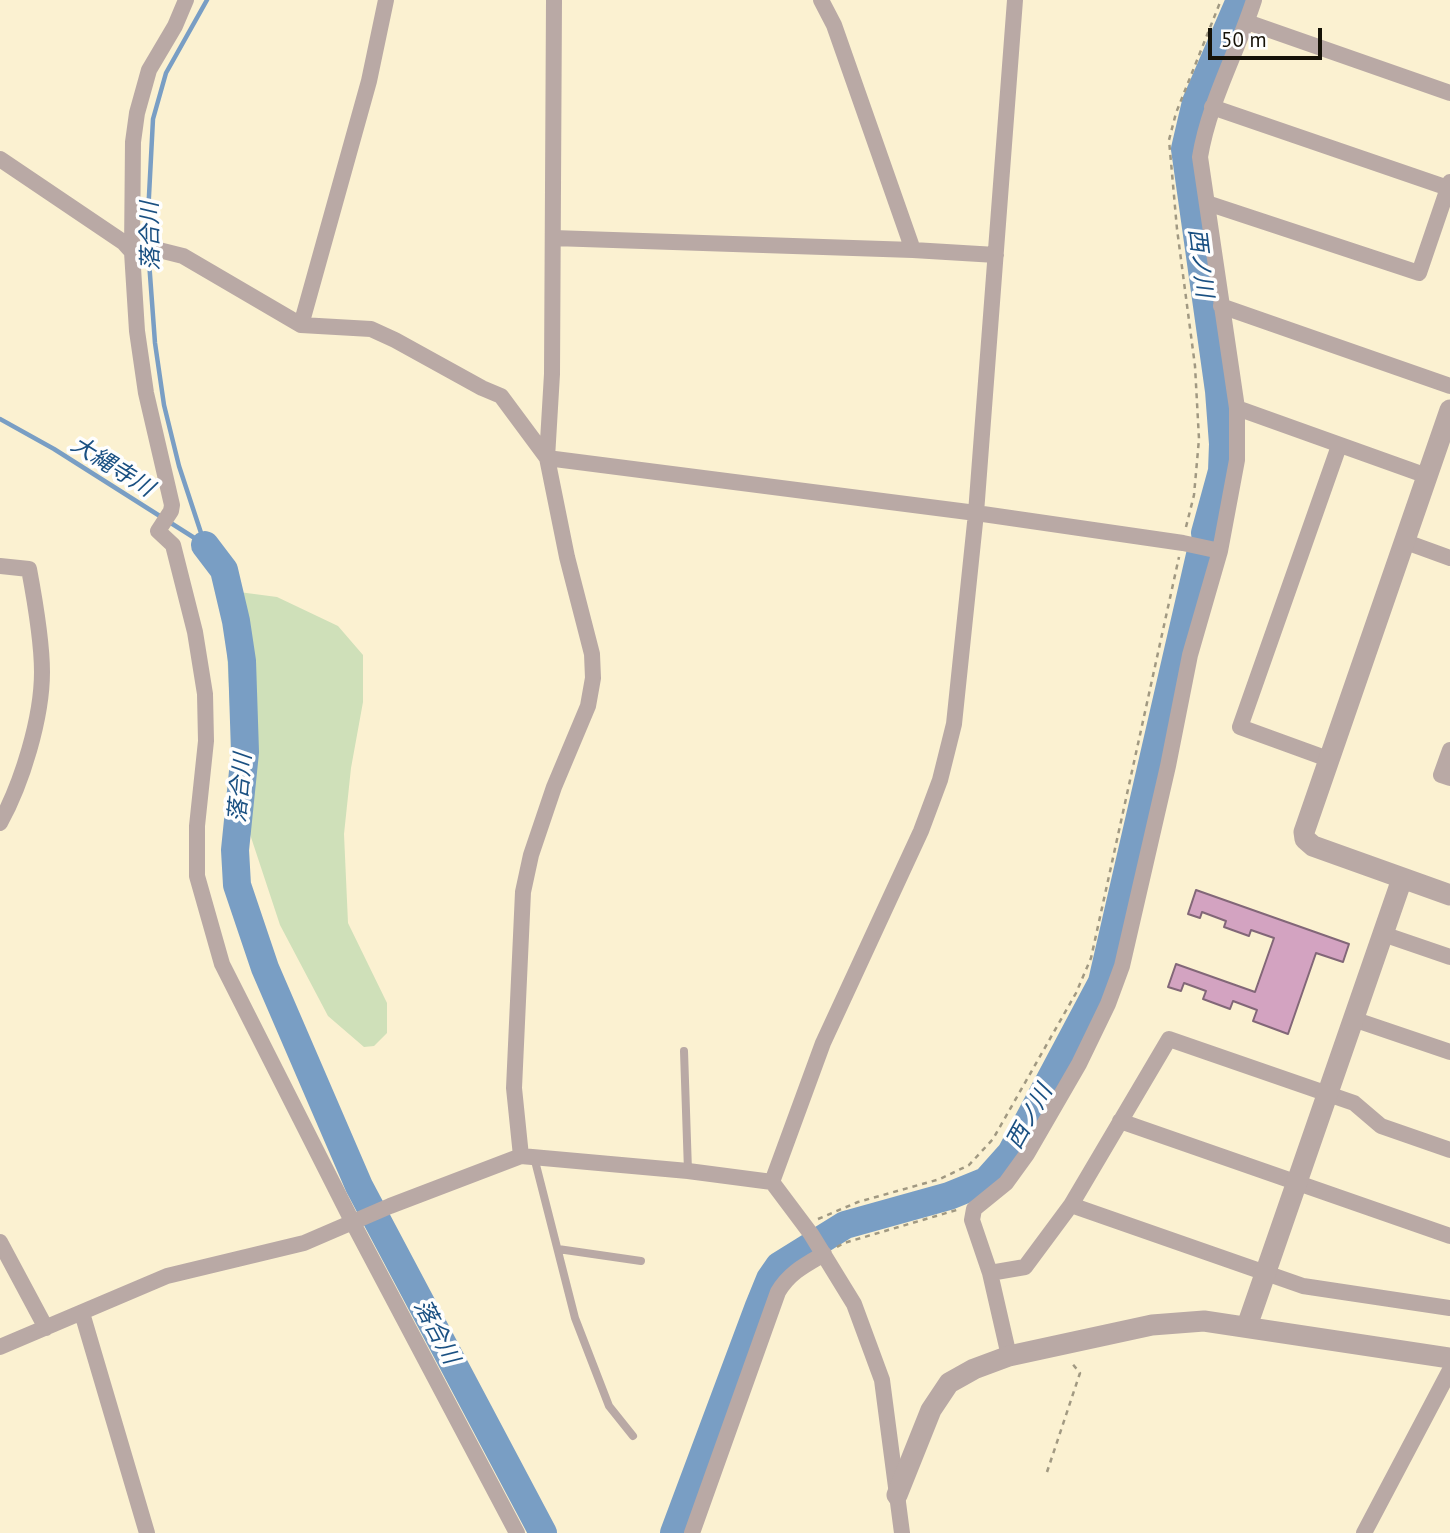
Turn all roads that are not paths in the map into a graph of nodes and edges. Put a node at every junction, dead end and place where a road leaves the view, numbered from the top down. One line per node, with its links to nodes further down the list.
1 (186, 0): 15 (street)
2 (386, 0): 18 (street)
3 (554, 0): 13 (street)
4 (821, 0): 14 (street)
5 (1015, 0): 16 (street)
6 (1254, 0): 7 (street)
7 (1247, 22): 8 (street); 9 (street)
8 (1450, 93)
9 (1212, 107): 11 (street); 12 (street)
10 (0, 159): 15 (street)
11 (1449, 185): 12 (street)
12 (1207, 203): 17 (street)
13 (553, 238): 14 (street); 23 (street)
14 (912, 250): 16 (street)
15 (132, 252): 18 (street); 49 (street)
16 (996, 255): 25 (street)
17 (1222, 306): 19 (street); 20 (street)
18 (301, 325): 23 (street)
19 (1450, 386)
20 (1237, 408): 22 (street); 27 (street)
21 (1450, 410): 24 (street)
22 (1339, 446): 24 (street); 31 (street)
23 (547, 458): 25 (street); 44 (street)
24 (1427, 476): 26 (street)
25 (976, 513): 27 (street); 47 (street)
26 (1406, 542): 28 (street); 31 (street)
27 (1220, 551): 56 (street)
28 (1450, 558)
29 (0, 566): 33 (street)
30 (1450, 750): 32 (street)
31 (1328, 759): 34 (street)
32 (1450, 778)
33 (0, 823)
34 (1402, 879): 35 (street); 36 (street)
35 (1450, 895)
36 (1383, 934): 37 (street); 38 (street)
37 (1450, 957)
38 (1353, 1018): 40 (street); 41 (street)
39 (684, 1051): 45 (lane)
40 (1450, 1052)
41 (1328, 1093): 42 (street); 43 (street); 46 (street)
42 (1119, 1121): 46 (street); 48 (street)
43 (1450, 1150)
44 (528, 1156): 45 (street); 49 (street); 53 (lane)
45 (688, 1171): 47 (street)
46 (1297, 1181): 50 (street); 55 (street)
47 (772, 1182): 51 (street)
48 (1071, 1205): 55 (street); 56 (street)
49 (355, 1222): 58 (street); 68 (street)
50 (1450, 1236)
51 (814, 1240): 66 (street); 69 (street)
52 (0, 1242): 60 (street)
53 (558, 1250): 54 (lane); 65 (lane)
54 (641, 1261)
55 (1266, 1272): 57 (street); 59 (street)
56 (990, 1273): 62 (street)
57 (1450, 1308)
58 (82, 1313): 60 (street); 67 (street)
59 (1247, 1326): 62 (street); 63 (street)
60 (46, 1328): 61 (street)
61 (0, 1347)
62 (1009, 1356): 66 (street)
63 (1450, 1358)
64 (1450, 1370): 71 (street)
65 (633, 1436)
66 (897, 1495): 70 (street)
67 (147, 1533)
68 (517, 1533)
69 (692, 1533)
70 (902, 1533)
71 (1364, 1533)

